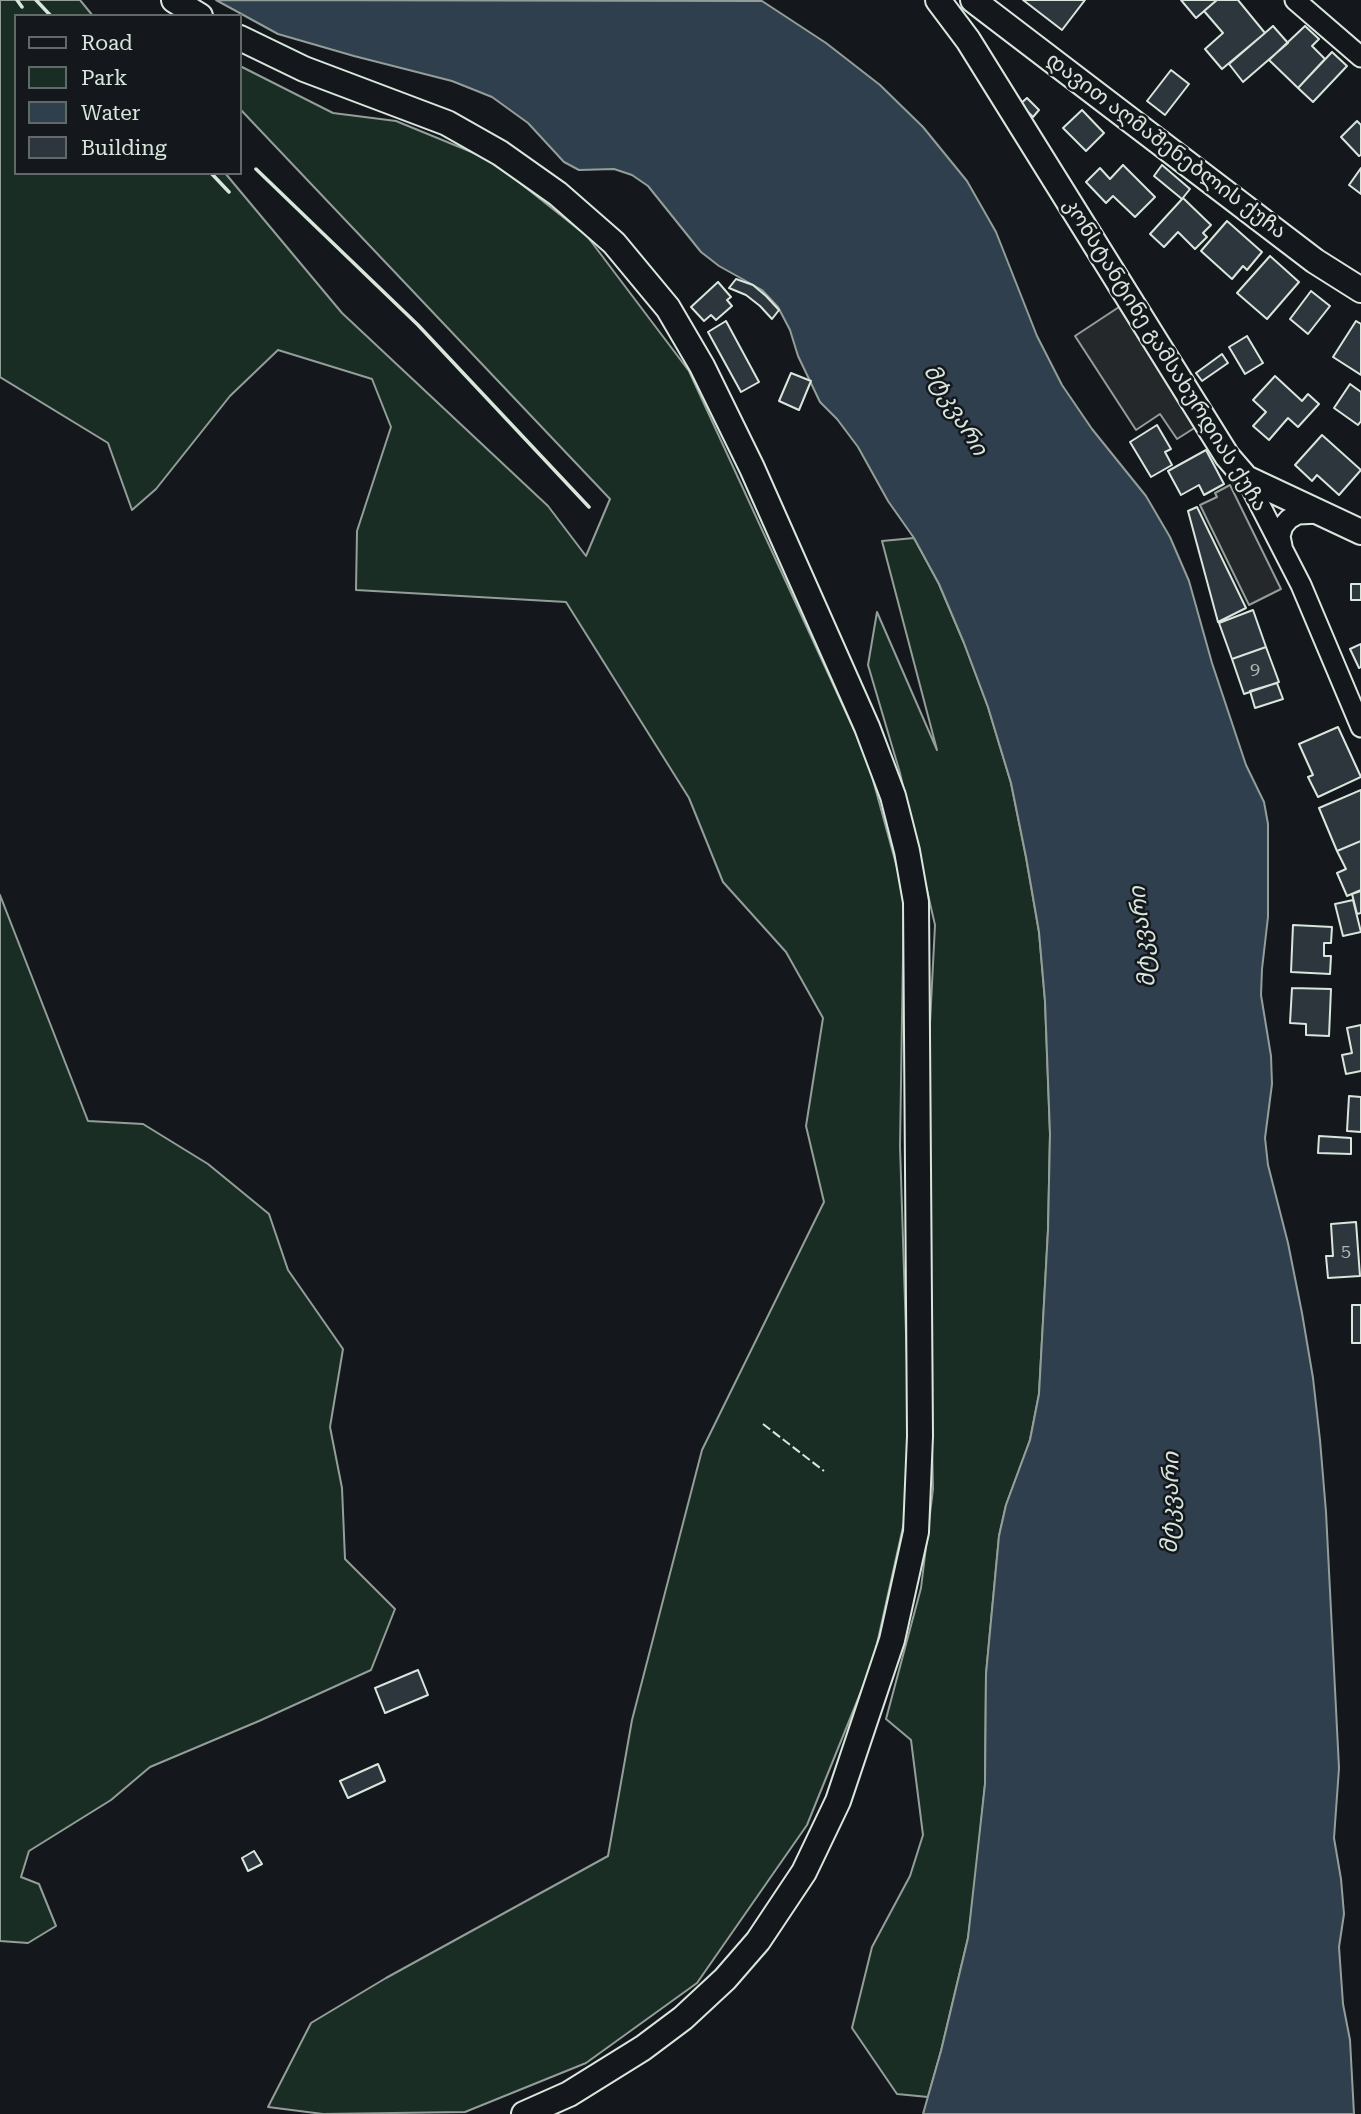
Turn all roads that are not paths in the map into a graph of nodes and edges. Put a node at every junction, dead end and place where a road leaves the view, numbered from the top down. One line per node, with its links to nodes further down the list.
1 (174, 0): 5 (main road)
2 (938, 0): 8 (main road, კონსტანტინე გამსახურდიას ქუჩა)
3 (973, 0): 6 (main road, დავით აღმაშენებლის ქუჩა)
4 (1295, 0): 9 (street)
5 (197, 14)
6 (997, 17): 8 (main road); 10 (main road, დავით აღმაშენებლის ქუჩა)
7 (242, 39): 16 (main road)
8 (968, 40): 11 (main road, კონსტანტინე გამსახურდიას ქუჩა)
9 (1361, 57)
10 (1361, 290)
11 (1246, 478): 12 (main road); 14 (street, კონსტანტინე გამსახურდიას ქუჩა)
12 (1320, 513): 13 (main road); 14 (street)
13 (1361, 532)
14 (1282, 546): 15 (street, კონსტანტინე გამსახურდიას ქუჩა)
15 (1361, 727)
16 (524, 2114)

